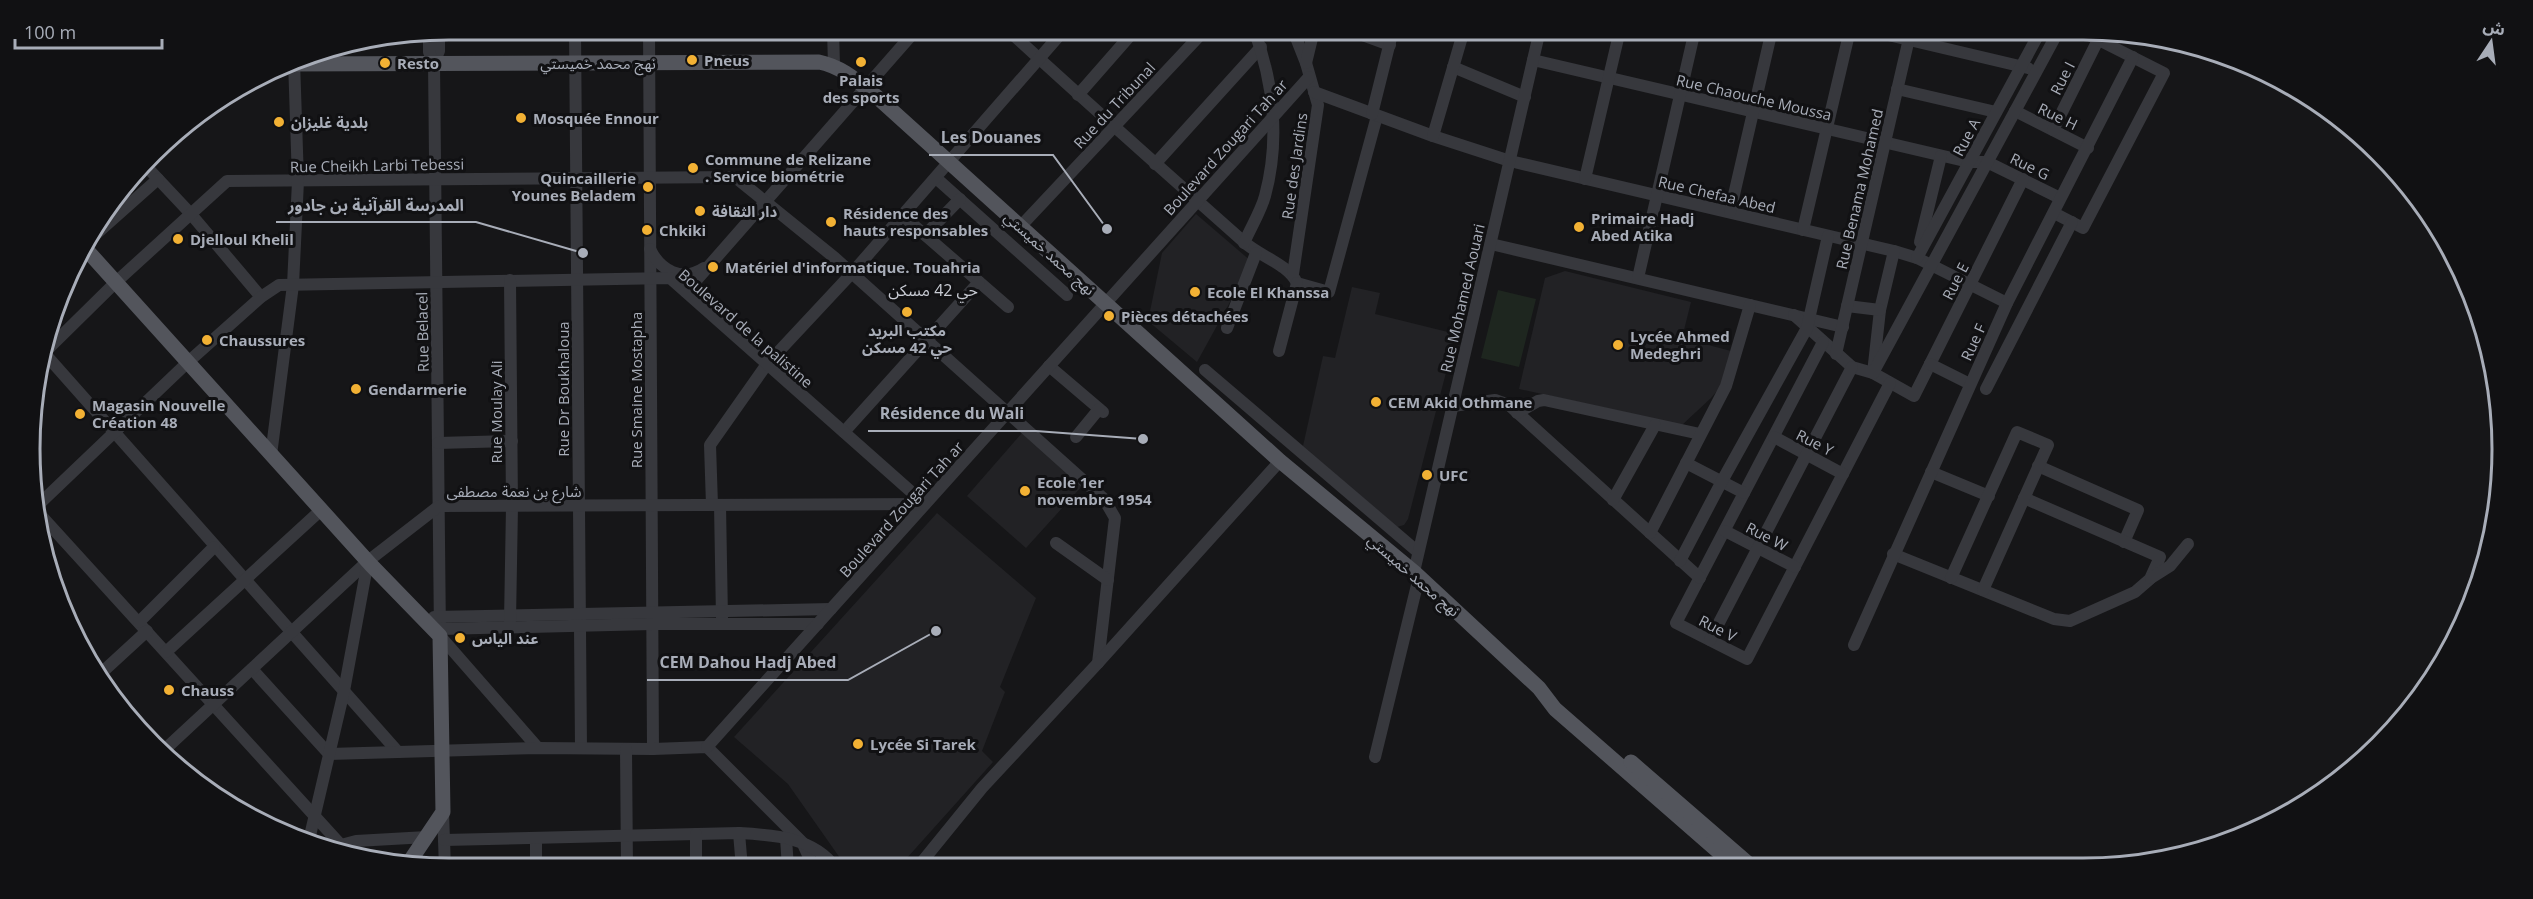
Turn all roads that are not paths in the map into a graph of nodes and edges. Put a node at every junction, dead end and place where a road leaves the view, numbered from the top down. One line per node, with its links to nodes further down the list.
1 (439, 40): 35 (street)
2 (575, 40): 36 (street, Rue Dr Boukhaloua)
3 (649, 40): 33 (street, Rue Smaine Mostapha)
4 (833, 40): 38 (street)
5 (908, 40): 45 (street)
6 (1019, 40): 31 (street)
7 (1055, 40): 31 (street)
8 (1126, 40): 48 (street)
9 (1196, 40): 56 (street, Rue du Tribunal)
10 (1258, 40): 29 (street)
11 (1297, 40): 37 (street, Rue des Jardins)
12 (1312, 40): 37 (street)
13 (1376, 40): 28 (street)
14 (1391, 40): 28 (street)
15 (1461, 40): 40 (street)
16 (1538, 40): 32 (street, Rue Mohamed Aouari)
17 (1618, 40): 44 (street)
18 (1693, 40): 49 (street)
19 (1770, 40): 52 (street)
20 (1848, 40): 57 (street)
21 (1908, 40): 46 (street, Rue Benama Mohamed)
22 (1927, 40): 39 (street)
23 (2036, 40): 39 (street, Rue A)
24 (2054, 40): 41 (street)
25 (2098, 40): 58 (street, Rue I)
26 (429, 41): 35 (street)
27 (2099, 41): 30 (street)
28 (1390, 45): 54 (street)
29 (1261, 47): 55 (street); 67 (street)
30 (2133, 57): 61 (street, Rue F); 86 (street)
31 (1039, 58): 48 (street); 66 (street)
32 (1533, 60): 44 (street, Rue Chaouche Moussa); 50 (street, Rue Mohamed Aouari)
33 (649, 62): 36 (main road, نهج محمد خميستي); 38 (main road, نهج محمد خميستي); 71 (street, Rue Smaine Mostapha)
34 (316, 63): 35 (main road, نهج محمد خميستي)
35 (434, 63): 36 (main road, نهج محمد خميستي); 69 (street, Rue Belacel)
36 (576, 63): 70 (street, Rue Dr Boukhaloua)
37 (1306, 63): 43 (street, Rue des Jardins)
38 (834, 65): 45 (main road, نهج محمد خميستي)
39 (2022, 66): 41 (street); 51 (street, Rue A)
40 (1453, 67): 50 (street); 59 (street)
41 (2037, 70): 53 (street)
42 (292, 73): 76 (street)
43 (1309, 77): 47 (street, Rue des Jardins); 55 (street, Boulevard Zougari Tah ar)
44 (1609, 78): 49 (street, Rue Chaouche Moussa); 74 (street)
45 (866, 89): 66 (main road, نهج محمد خميستي); 80 (street)
46 (1897, 89): 51 (street, Rue H); 60 (street, Rue Benama Mohamed)
47 (1314, 92): 54 (street, Rue Chefaa Abed); 104 (street, Rue des Jardins)
48 (1078, 95): 56 (street)
49 (1680, 95): 52 (street, Rue Chaouche Moussa); 77 (street)
50 (1525, 97): 63 (street, Rue Mohamed Aouari)
51 (1997, 111): 53 (street, Rue H); 64 (street, Rue A)
52 (1753, 112): 57 (street, Rue Chaouche Moussa); 83 (street)
53 (2013, 114): 58 (street, Rue H); 65 (street)
54 (1375, 115): 59 (street, Rue Chefaa Abed); 104 (street)
55 (1274, 116): 81 (street, Boulevard Zougari Tah ar); 92 (street)
56 (1114, 128): 67 (street); 88 (street, Rue du Tribunal)
57 (1827, 129): 60 (street, Rue Chaouche Moussa); 89 (street)
58 (2053, 130): 61 (street, Rue H)
59 (1433, 136): 63 (street, Rue Chefaa Abed)
60 (1885, 143): 62 (street, Rue Chaouche Moussa); 93 (street, Rue Benama Mohamed)
61 (2088, 148): 78 (street, Rue F)
62 (1941, 156): 64 (street, Rue Chaouche Moussa); 99 (street)
63 (1509, 161): 74 (street, Rue Chefaa Abed); 94 (street, Rue Mohamed Aouari)
64 (1969, 162): 65 (street, Rue Chaouche Moussa); 99 (street, Rue A)
65 (1987, 162): 75 (street, Rue G); 101 (street)
66 (949, 163): 72 (street); 88 (main road, نهج محمد خميستي)
67 (1155, 164): 81 (street)
68 (150, 171): 73 (street)
69 (436, 178): 70 (street, Rue Cheikh Larbi Tebessi); 76 (street, Rue Cheikh Larbi Tebessi); 109 (street, Rue Belacel)
70 (577, 178): 71 (street, Rue Cheikh Larbi Tebessi); 106 (street, Rue Dr Boukhaloua)
71 (650, 178): 80 (street, Rue Cheikh Larbi Tebessi); 95 (street, Rue Smaine Mostapha)
72 (936, 178): 79 (street); 85 (street)
73 (158, 179): 82 (street); 87 (street)
74 (1585, 179): 77 (street, Rue Chefaa Abed)
75 (2023, 179): 78 (street, Rue G); 112 (street, Rue E)
76 (298, 181): 82 (street, Rue Cheikh Larbi Tebessi); 111 (street)
77 (1657, 195): 83 (street, Rue Chefaa Abed); 105 (street)
78 (2060, 198): 84 (street, Rue F)
79 (960, 199): 90 (street); 114 (street)
80 (767, 201): 100 (street); 102 (street, Rue Cheikh Larbi Tebessi)
81 (1198, 201): 92 (street); 116 (street, Boulevard Zougari Tah ar)
82 (190, 213): 108 (street, Rue Cheikh Larbi Tebessi); 115 (street)
83 (1730, 213): 89 (street, Rue Chefaa Abed)
84 (2054, 213): 86 (street); 117 (street, Rue F)
85 (902, 215): 90 (street); 102 (street)
86 (2072, 222): 140 (street)
87 (108, 223)
88 (1020, 227): 116 (main road, نهج محمد خميستي)
89 (1803, 230): 91 (street, Rue Chefaa Abed)
90 (925, 235): 110 (street)
91 (1828, 236): 93 (street, Rue Chefaa Abed); 122 (street)
92 (1244, 243): 97 (street)
93 (1862, 243): 96 (street, Rue Chefaa Abed); 119 (street, Rue Benama Mohamed)
94 (1491, 244): 105 (street); 141 (street, Rue Mohamed Aouari)
95 (650, 248): 100 (street); 103 (street, Rue Smaine Mostapha)
96 (1894, 251): 99 (street, Rue Chefaa Abed); 121 (street)
97 (1256, 253): 104 (street); 124 (street)
98 (90, 254): 108 (main road)
99 (1917, 258): 101 (street, Rue Chefaa Abed)
100 (710, 264): 113 (street)
101 (1931, 265): 112 (street, Rue Chefaa Abed); 137 (street)
102 (852, 273): 125 (street, Rue Cheikh Larbi Tebessi); 132 (street)
103 (651, 278): 106 (street, Boulevard de la palistine); 113 (street, Boulevard de la palistine); 170 (street, Rue Smaine Mostapha)
104 (1295, 278): 128 (street, Rue des Jardins)
105 (1638, 278): 118 (street)
106 (577, 279): 107 (street, Boulevard de la palistine); 169 (street, Rue Dr Boukhaloua)
107 (510, 280): 109 (street, Boulevard de la palistine); 150 (street, Rue Moulay Ali)
108 (116, 282): 127 (street, Rue Cheikh Larbi Tebessi); 131 (main road)
109 (437, 282): 111 (street, Boulevard de la palistine); 151 (street, Rue Belacel)
110 (979, 282): 120 (street); 125 (street)
111 (293, 285): 115 (street, Boulevard de la palistine); 152 (street)
112 (1970, 285): 117 (street, Rue Chefaa Abed); 133 (street, Rue E)
113 (686, 292): 132 (street, Boulevard de la palistine)
114 (1067, 295)
115 (261, 297): 131 (street, Boulevard de la palistine)
116 (1106, 303): 134 (street, Boulevard Zougari Tah ar); 154 (main road, نهج محمد خميستي)
117 (2007, 303): 139 (street, Rue F)
118 (1750, 305): 122 (street); 147 (street)
119 (1847, 306): 121 (street); 123 (street, Rue Benama Mohamed)
120 (1008, 307)
121 (1880, 310): 137 (street)
122 (1808, 323): 123 (street); 126 (street); 159 (street)
123 (1843, 327): 129 (street, Rue Benama Mohamed)
124 (1227, 328)
125 (928, 341): 142 (street, Rue Cheikh Larbi Tebessi); 145 (street)
126 (1823, 342): 129 (street); 149 (street)
127 (54, 343)
128 (1280, 351)
129 (1836, 354): 135 (street)
130 (50, 360): 146 (street)
131 (187, 363): 146 (street, Boulevard de la palistine); 152 (main road)
132 (767, 364): 145 (street, Boulevard de la palistine); 166 (street)
133 (1930, 364): 138 (street, Rue E); 139 (street)
134 (1049, 366): 142 (street, Boulevard Zougari Tah ar); 148 (street)
135 (1852, 367): 137 (street); 153 (street)
136 (1205, 370): 180 (street)
137 (1873, 373): 138 (street)
138 (1890, 383): 158 (street)
139 (1970, 384): 157 (street, Rue F)
140 (1986, 389)
141 (1453, 406): 143 (street); 180 (street, Rue Mohamed Aouari)
142 (1007, 412): 165 (street, Boulevard Zougari Tah ar); 190 (street, Rue Cheikh Larbi Tebessi)
143 (1517, 413): 144 (street); 164 (street)
144 (1655, 424): 147 (street); 164 (street)
145 (844, 432): 165 (street, Boulevard de la palistine)
146 (113, 433): 163 (street, Boulevard de la palistine); 178 (street)
147 (1701, 434): 155 (street)
148 (1076, 437)
149 (1773, 437): 153 (street, Rue Y); 160 (street)
150 (512, 441): 151 (street); 168 (street, Rue Moulay Ali)
151 (438, 443): 167 (street, Rue Belacel)
152 (271, 455): 171 (main road)
153 (1807, 455): 158 (street, Rue Y); 179 (street)
154 (1280, 461): 185 (main road, نهج محمد خميستي); 205 (street)
155 (1686, 463): 159 (street); 174 (street)
156 (2038, 466): 161 (street); 162 (street); 175 (street)
157 (1931, 471): 161 (street); 181 (street, Rue F)
158 (1844, 474): 184 (street)
159 (1722, 481): 160 (street); 183 (street)
160 (1744, 494): 173 (street)
161 (1989, 495): 187 (street)
162 (2024, 498): 175 (street); 191 (street)
163 (44, 500)
164 (1613, 500): 174 (street)
165 (925, 504): 166 (street, شارع بن نعمة مصطفى); 192 (street, Boulevard Zougari Tah ar)
166 (716, 505): 170 (street, شارع بن نعمة مصطفى); 193 (street)
167 (439, 506): 168 (street, شارع بن نعمة مصطفى); 182 (street, شارع بن نعمة مصطفى); 200 (street, Rue Belacel)
168 (512, 506): 169 (street, شارع بن نعمة مصطفى); 196 (street, Rue Moulay Ali)
169 (579, 506): 170 (street, شارع بن نعمة مصطفى); 195 (street, Rue Dr Boukhaloua)
170 (652, 506): 194 (street, Rue Smaine Mostapha)
171 (321, 510): 182 (main road); 189 (street)
172 (47, 520): 199 (street)
173 (1725, 531): 179 (street, Rue W); 186 (street)
174 (1650, 533): 183 (street)
175 (2124, 542): 188 (street)
176 (1056, 543): 190 (street)
177 (2188, 544): 188 (street)
178 (214, 547): 189 (street); 199 (street)
179 (1758, 548): 184 (street, Rue W); 202 (street)
180 (1418, 552): 185 (street, Rue Mohamed Aouari)
181 (1893, 554): 187 (street); 203 (street, Rue F)
182 (368, 561): 200 (main road); 201 (street, شارع بن نعمة مصطفى); 209 (street)
183 (1680, 561): 186 (street)
184 (1795, 567): 202 (street, Rue V)
185 (1416, 575): 208 (main road, نهج محمد خميستي); 220 (street, Rue Mohamed Aouari)
186 (1700, 578): 202 (street, Rue V)
187 (1951, 578): 191 (street)
188 (2150, 579): 191 (street)
189 (244, 580): 201 (street); 204 (street)
190 (1108, 580): 205 (street, Rue Cheikh Larbi Tebessi)
191 (1983, 590)
192 (831, 609): 193 (street); 198 (street, Boulevard Zougari Tah ar)
193 (722, 611): 194 (street); 197 (street)
194 (652, 618): 195 (street); 197 (street); 216 (street, Rue Smaine Mostapha)
195 (580, 619): 196 (street); 214 (street, Rue Dr Boukhaloua)
196 (510, 621): 200 (street)
197 (722, 624): 198 (street)
198 (818, 624): 212 (street, Boulevard Zougari Tah ar)
199 (143, 626): 204 (street); 206 (street)
200 (440, 627): 213 (street); 217 (main road)
201 (292, 632): 207 (street, شارع بن نعمة مصطفى); 209 (street)
202 (1710, 640)
203 (1854, 645)
204 (166, 652): 210 (street)
205 (1098, 663): 243 (street)
206 (104, 669)
207 (252, 669): 210 (street, شارع بن نعمة مصطفى); 219 (street)
208 (1539, 688): 244 (main road); 245 (main road)
209 (344, 691): 218 (street); 219 (street)
210 (213, 705): 211 (street, شارع بن نعمة مصطفى); 222 (street)
211 (168, 746)
212 (707, 747): 216 (street); 231 (street)
213 (538, 748): 214 (street); 217 (street)
214 (581, 748): 215 (street)
215 (626, 749): 216 (street); 226 (street)
216 (653, 749)
217 (442, 750): 218 (street); 221 (main road)
218 (398, 752): 219 (street)
219 (329, 754): 222 (street)
220 (1375, 757)
221 (442, 812): 227 (main road); 230 (street)
222 (315, 816): 224 (street); 232 (street)
223 (739, 833): 225 (street); 229 (street); 239 (street)
224 (310, 834)
225 (696, 834): 226 (street); 238 (street)
226 (627, 835): 228 (street); 237 (street)
227 (427, 837): 233 (street); 234 (main road)
228 (536, 838): 230 (street); 236 (street)
229 (786, 838): 231 (street); 240 (street)
230 (444, 840): 235 (street)
231 (802, 842): 241 (street); 242 (street)
232 (340, 844)
233 (343, 845)
234 (413, 857)
235 (445, 858)
236 (536, 858)
237 (627, 858)
238 (696, 858)
239 (741, 858)
240 (787, 858)
241 (809, 858)
242 (827, 858)
243 (925, 858)
244 (1726, 858)
245 (1742, 858)

